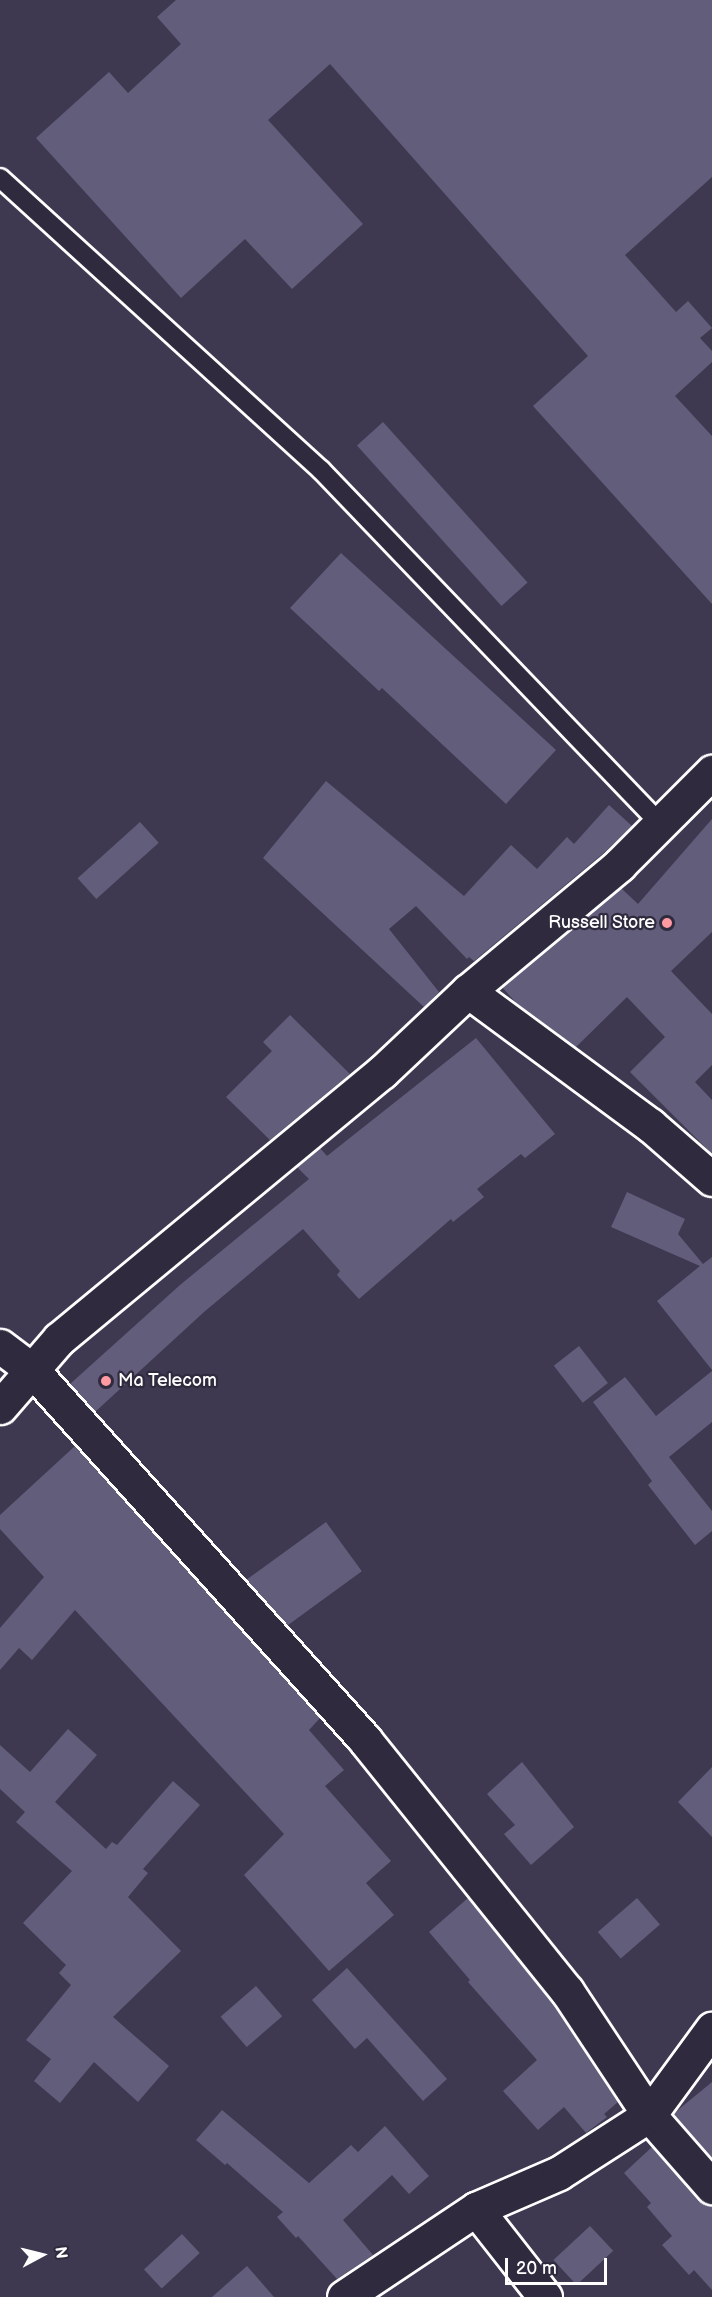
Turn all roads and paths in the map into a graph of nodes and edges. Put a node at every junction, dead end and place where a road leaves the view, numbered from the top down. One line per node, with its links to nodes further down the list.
1 (0, 178): 3 (lane)
2 (712, 772): 3 (street)
3 (660, 823): 4 (street)
4 (468, 991): 5 (street); 7 (street)
5 (712, 1179)
6 (0, 1346): 7 (street)
7 (33, 1371): 8 (street); 10 (street)
8 (0, 1407)
9 (712, 2029): 10 (street)
10 (649, 2115): 11 (street); 12 (street)
11 (712, 2187)
12 (476, 2209): 13 (street); 14 (street)
13 (344, 2297)
14 (545, 2297)

